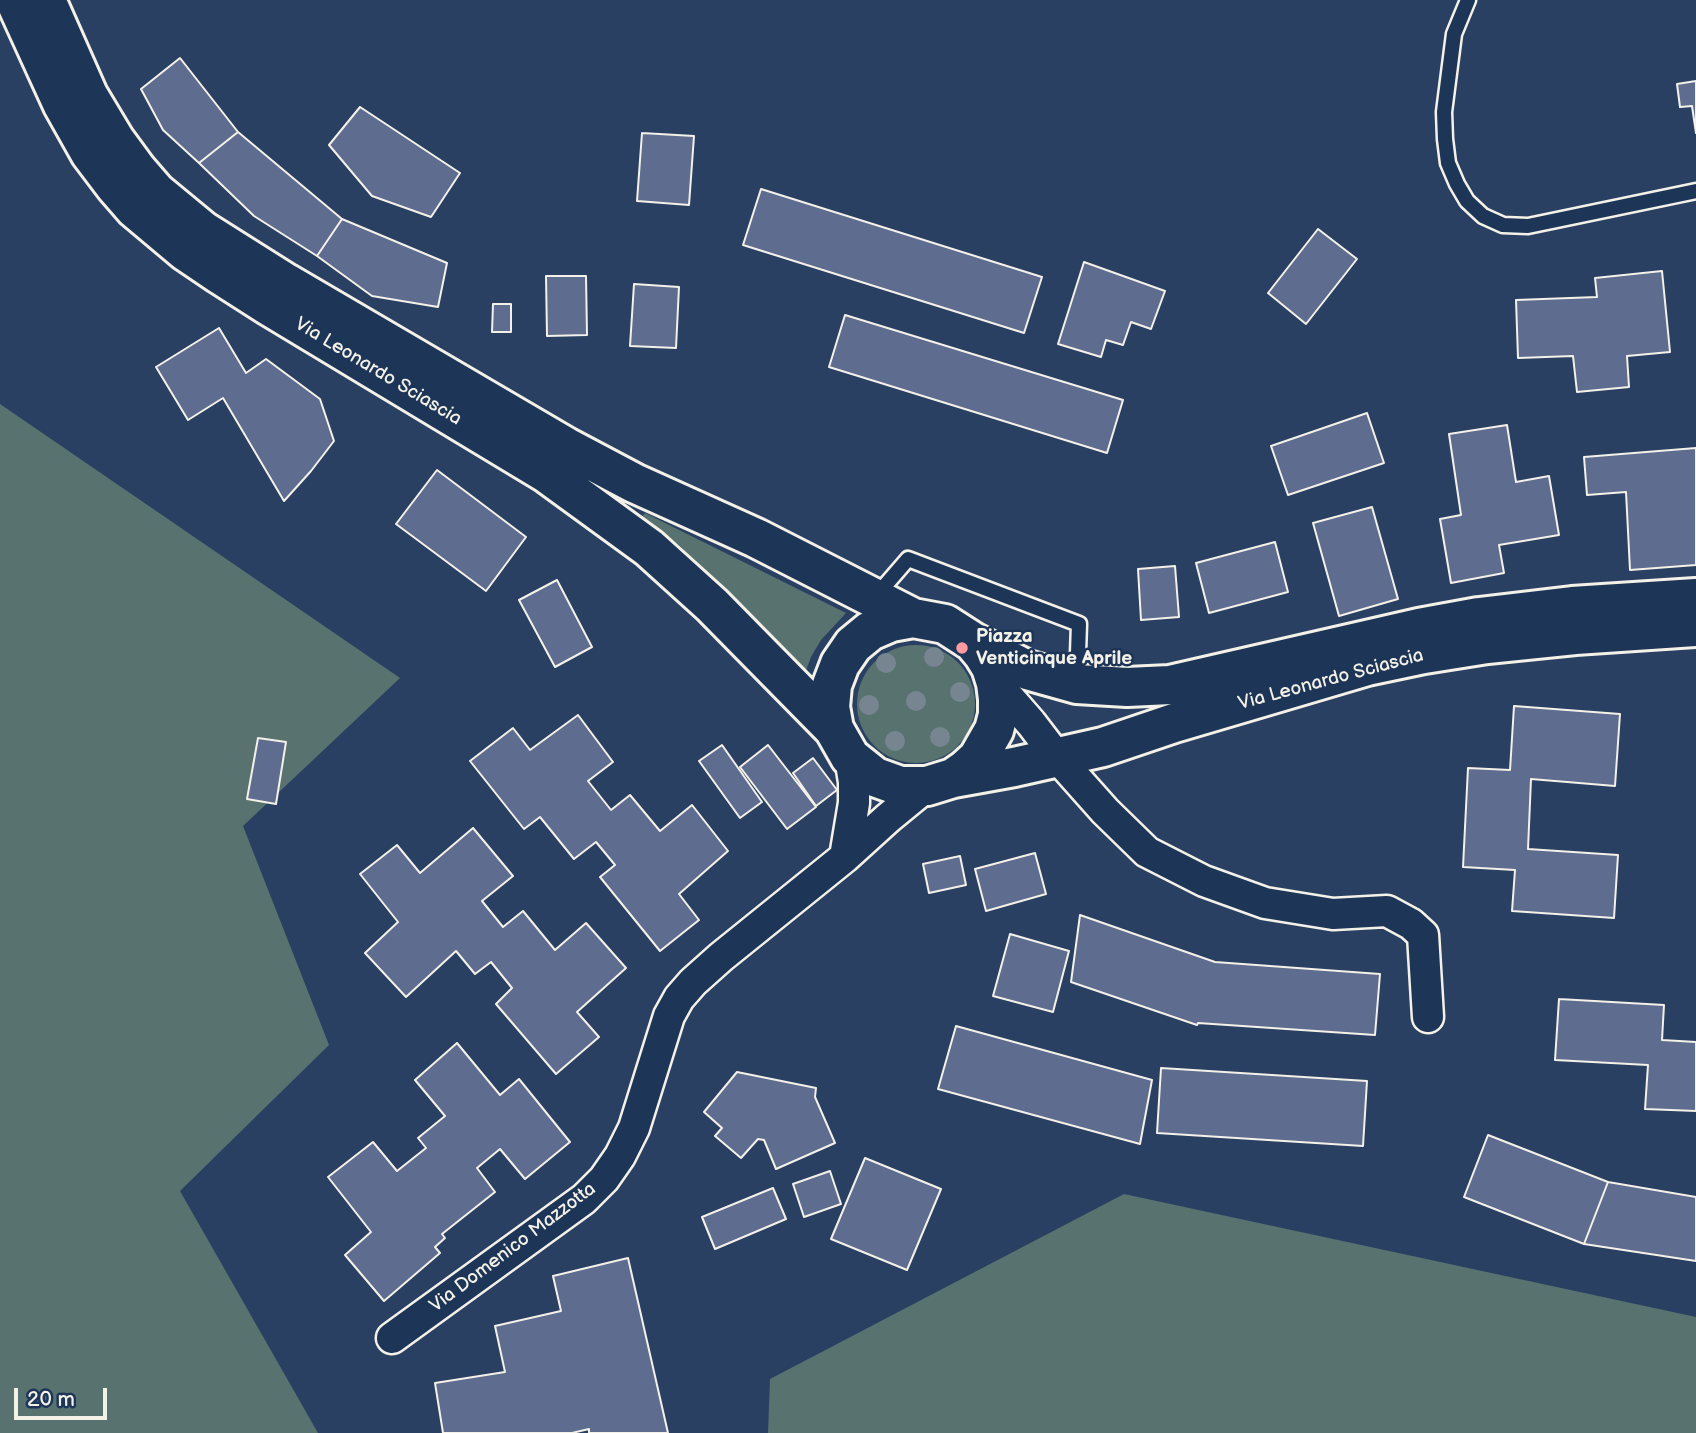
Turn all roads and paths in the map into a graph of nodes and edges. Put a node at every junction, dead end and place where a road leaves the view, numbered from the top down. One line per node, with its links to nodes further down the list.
1 (15, 0): 6 (street, Via Leonardo Sciascia)
2 (46, 0): 5 (street, Via Leonardo Sciascia)
3 (1468, 0): 4 (lane)
4 (1696, 191)
5 (634, 483): 6 (street); 7 (street, Via Leonardo Sciascia)
6 (611, 520): 13 (street, Via Leonardo Sciascia)
7 (866, 593): 9 (street, Via Leonardo Sciascia); 12 (lane)
8 (1687, 613): 12 (street, Via Leonardo Sciascia); 14 (street, Via Leonardo Sciascia)
9 (913, 618): 10 (street); 13 (street)
10 (973, 642): 11 (street); 12 (street, Via Leonardo Sciascia)
11 (996, 683): 15 (street); 17 (street)
12 (1083, 685)
13 (842, 743): 17 (street); 19 (street)
14 (1103, 747): 15 (street, Via Leonardo Sciascia); 18 (street)
15 (1057, 757): 16 (street, Via Leonardo Sciascia); 18 (street)
16 (1014, 767): 17 (street, Via Leonardo Sciascia); 18 (street)
17 (940, 782): 19 (street, Via Domenico Mazzotta)
18 (1105, 811): 20 (street)
19 (845, 857): 21 (street, Via Domenico Mazzotta)
20 (1428, 1017)
21 (392, 1338)

